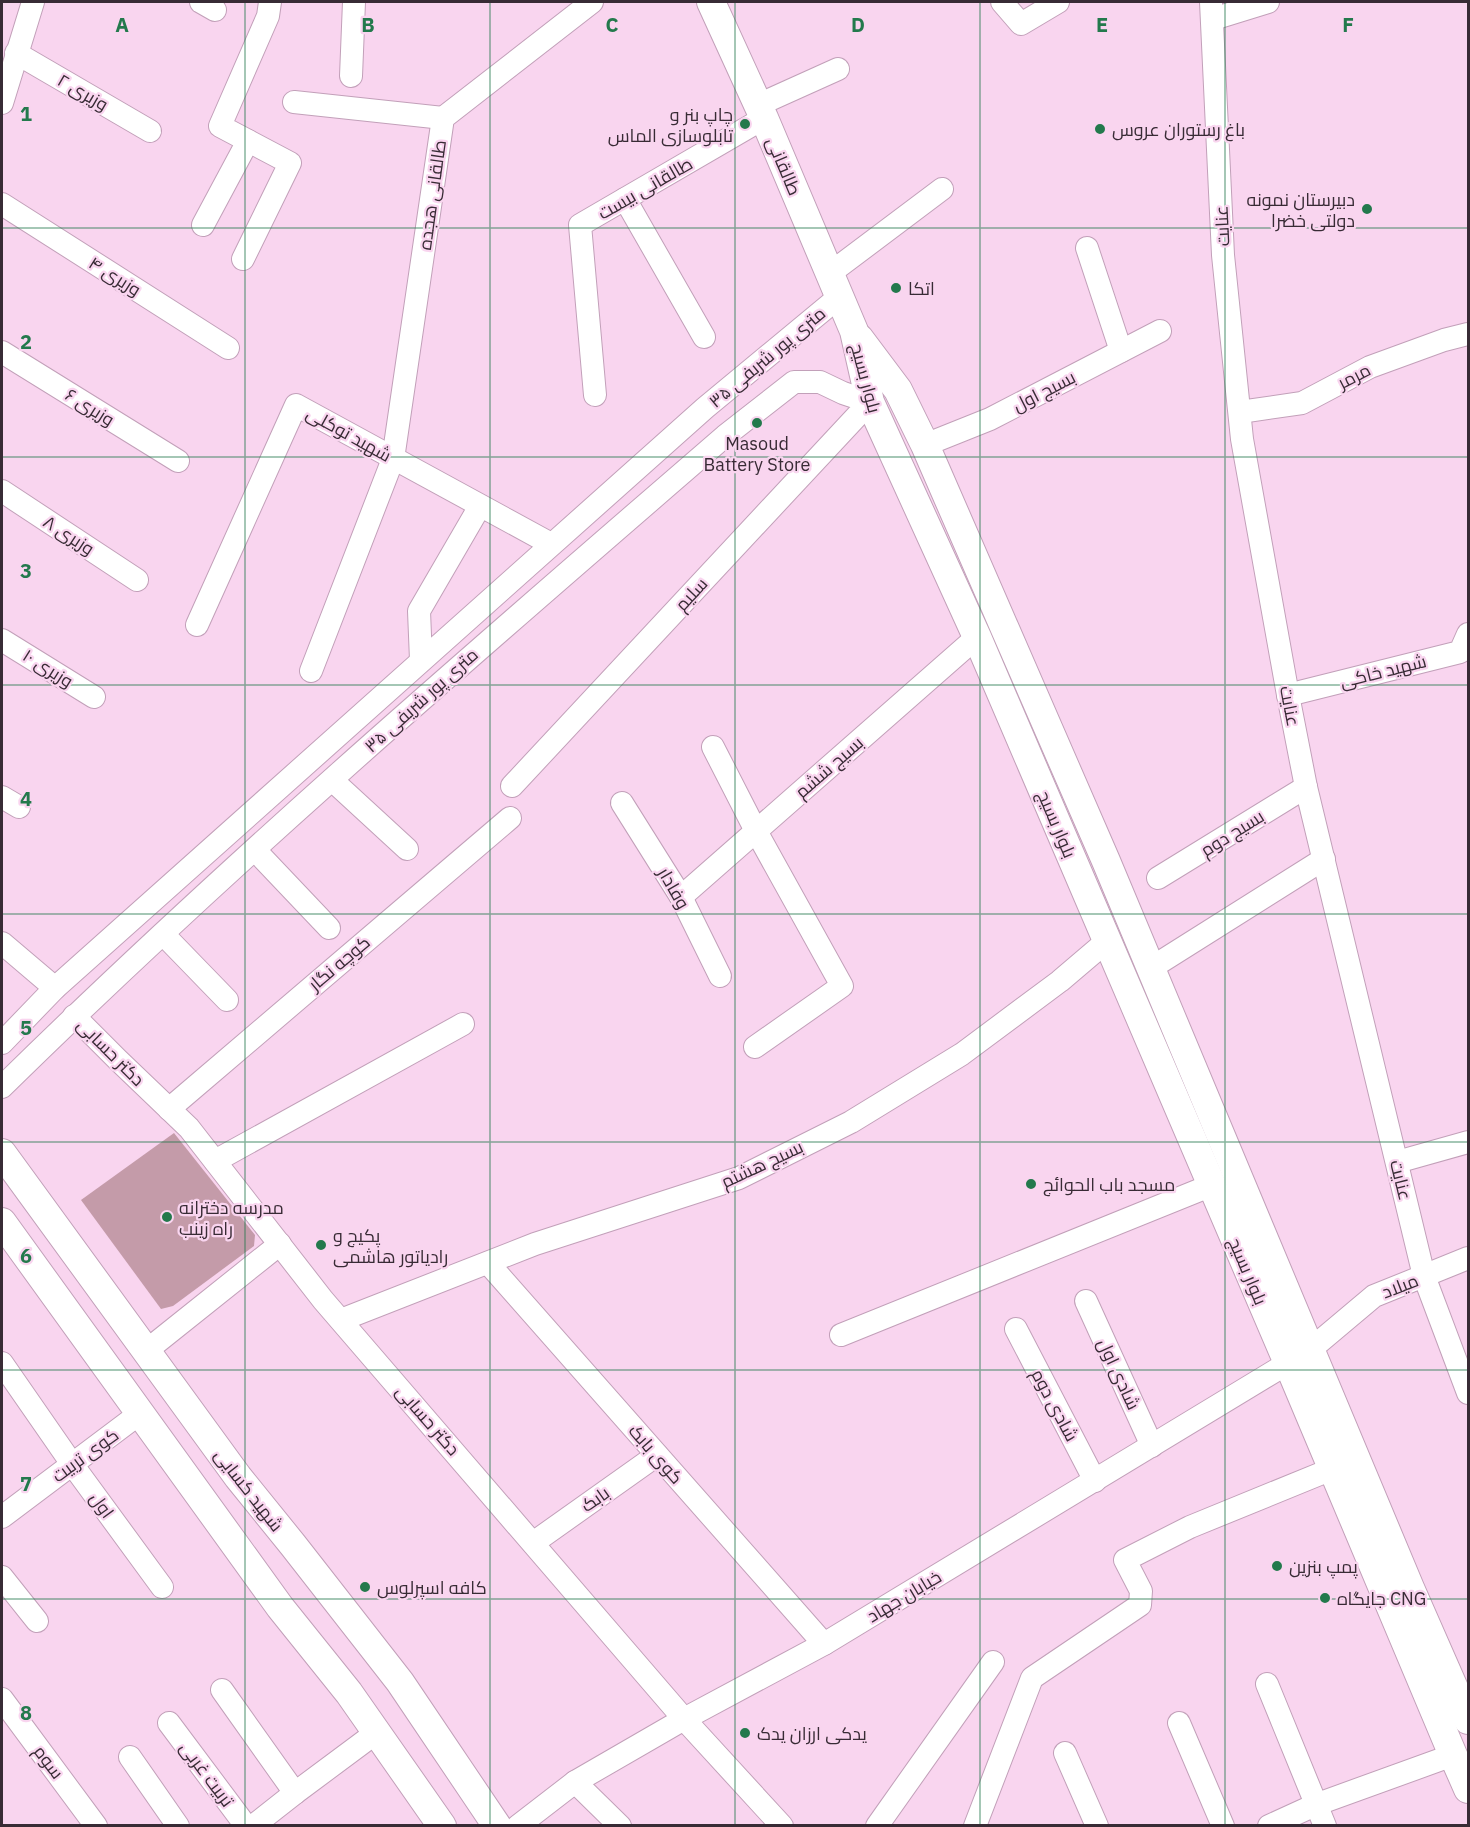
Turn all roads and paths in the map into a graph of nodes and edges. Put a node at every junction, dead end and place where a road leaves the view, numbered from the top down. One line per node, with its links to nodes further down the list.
1 (33, 2): 10 (street)
2 (270, 2): 18 (street)
3 (354, 2): 12 (street)
4 (592, 2): 16 (street, طالقانی هجده)
5 (711, 2): 15 (main road, طالقانی)
6 (1002, 2): 7 (street)
7 (1058, 2)
8 (1268, 2): 9 (street)
9 (1212, 10): 37 (street, عنایت)
10 (16, 53): 14 (street); 17 (street, وزیری ۲)
11 (838, 69): 15 (street, طالقانی بیست)
12 (351, 76)
13 (294, 102): 16 (street)
14 (2, 103)
15 (761, 111): 20 (street, طالقانی بیست); 25 (main road, طالقانی)
16 (443, 118): 39 (street, طالقانی هجده)
17 (150, 131)
18 (248, 141): 22 (street); 24 (street)
19 (942, 189): 25 (street, ۳۵ متری پور شریفی)
20 (625, 199): 29 (street); 34 (street, طالقانی بیست)
21 (2, 204): 30 (street, وزیری ۴)
22 (203, 225)
23 (1087, 248): 31 (street)
24 (243, 259)
25 (834, 286): 26 (main road, طالقانی); 33 (street, ۳۵ متری پور شریفی)
26 (854, 331): 35 (main road, بلوار بسیج); 38 (main road, بلوار بسیج)
27 (1160, 331): 31 (street, بسیج اول)
28 (1468, 334): 37 (street, مرمر)
29 (704, 338)
30 (228, 348)
31 (1121, 351): 38 (street, بسیج اول)
32 (2, 352): 40 (street, وزیری ۶)
33 (741, 378): 36 (street); 43 (street, ۳۵ متری پور شریفی)
34 (595, 395)
35 (870, 402): 36 (street, ۳۵ متری پور شریفی); 47 (main road, بلوار بسیج); 55 (street, سلیم)
36 (763, 406): 54 (street, ۳۵ متری پور شریفی)
37 (1240, 412): 51 (street, عنایت)
38 (925, 445): 69 (main road, بلوار بسیج)
39 (393, 459): 42 (street, شهید توکلی); 45 (street, شهید توکلی); 50 (street, طالقانی هجده)
40 (178, 461)
41 (2, 491): 44 (street, وزیری ۸)
42 (480, 506): 43 (street, شهید توکلی); 49 (street)
43 (551, 544): 49 (street, ۳۵ متری پور شریفی)
44 (137, 580)
45 (197, 625)
46 (1468, 634): 51 (street, شهید خاکی)
47 (977, 636): 59 (street, بسیج ششم); 67 (main road, بلوار بسیج)
48 (2, 640): 52 (street, وزیری ۱۰)
49 (421, 660): 71 (street, ۳۵ متری پور شریفی)
50 (311, 671)
51 (1288, 696): 56 (street, عنایت)
52 (94, 697)
53 (713, 747): 59 (street)
54 (332, 780): 60 (street); 61 (street, ۳۵ متری پور شریفی)
55 (512, 786)
56 (1306, 787): 62 (street, عنایت); 63 (street, بسيج دوم)
57 (622, 803): 64 (street, وفادار)
58 (510, 818): 78 (street, کوچه نگار)
59 (756, 831): 64 (street, بسیج ششم); 76 (street)
60 (407, 849)
61 (255, 850): 65 (street); 66 (street, ۳۵ متری پور شریفی)
62 (1324, 859): 69 (street); 82 (street, عنایت)
63 (1158, 878)
64 (681, 897): 70 (street, وفادار)
65 (329, 928)
66 (163, 934): 72 (street); 73 (street, ۳۵ متری پور شریفی)
67 (1107, 941): 83 (main road, بلوار بسیج); 87 (street, بسیج هشتم)
68 (2, 943): 71 (street)
69 (1151, 968): 94 (main road, بلوار بسیج)
70 (720, 976)
71 (55, 988): 75 (street, ۳۵ متری پور شریفی)
72 (226, 1000)
73 (74, 1016): 77 (street, ۳۵ متری پور شریفی); 78 (street, دکتر حسابی)
74 (463, 1024): 81 (street)
75 (2, 1043)
76 (755, 1047)
77 (2, 1087)
78 (169, 1109): 81 (street, دکتر حسابی)
79 (1468, 1142): 82 (street)
80 (2, 1153): 93 (main road, شهید کسایی)
81 (215, 1161): 85 (street, دکتر حسابی)
82 (1397, 1162): 88 (street, عنایت)
83 (1212, 1185): 92 (street); 94 (main road, بلوار بسیج)
84 (2, 1222): 97 (main road)
85 (280, 1244): 90 (street, دکتر حسابی); 93 (street)
86 (1468, 1258): 88 (street, میلاد)
87 (488, 1263): 90 (street, بسیج هشتم); 99 (street, کوی بابک)
88 (1424, 1276): 94 (street, میلاد); 96 (street, عنایت)
89 (1086, 1301): 98 (street, شادی اول)
90 (341, 1320): 104 (street, دکتر حسابی)
91 (1016, 1329): 102 (street, شادی دوم)
92 (841, 1335)
93 (146, 1351): 130 (main road, شهید کسایی)
94 (1300, 1356): 98 (street, خیابان جهاد); 101 (main road, بلوار بسیج)
95 (2, 1363): 100 (street, اول)
96 (1468, 1393)
97 (139, 1414): 100 (street, کوی تربیت); 117 (main road)
98 (1152, 1446): 102 (street, خیابان جهاد)
99 (657, 1455): 104 (street, بابک); 108 (street, کوی بابک)
100 (72, 1464): 103 (street, کوی تربیت); 106 (street, اول)
101 (1346, 1478): 114 (main road, بلوار بسیج); 119 (main road, بلوار بسیج); 135 (street)
102 (1095, 1481): 108 (street, خیابان جهاد)
103 (2, 1517)
104 (533, 1543): 113 (street, دکتر حسابی)
105 (2, 1577): 107 (street)
106 (162, 1587)
107 (37, 1621)
108 (824, 1644): 113 (street, خیابان جهاد)
109 (993, 1662): 134 (street)
110 (1267, 1684): 124 (street)
111 (222, 1690): 123 (street)
112 (2, 1699): 125 (street, سوم)
113 (684, 1719): 121 (street, خیابان جهاد); 133 (street, دکتر حسابی)
114 (1468, 1720)
115 (169, 1723): 127 (street, تربیت غربی)
116 (1179, 1724): 137 (street)
117 (377, 1732): 123 (street); 129 (main road)
118 (1065, 1753): 136 (street)
119 (1453, 1755): 122 (main road, بلوار بسیج); 124 (street)
120 (130, 1757): 126 (street)
121 (574, 1782): 131 (street, خیابان جهاد); 132 (street)
122 (1468, 1789)
123 (295, 1793): 128 (street)
124 (1316, 1805): 138 (street); 139 (street)
125 (96, 1826)
126 (178, 1826)
127 (246, 1826)
128 (253, 1826)
129 (442, 1826)
130 (497, 1826)
131 (518, 1826)
132 (620, 1826)
133 (782, 1826)
134 (877, 1826)
135 (975, 1826)
136 (1097, 1826)
137 (1223, 1826)
138 (1269, 1826)
139 (1325, 1826)

